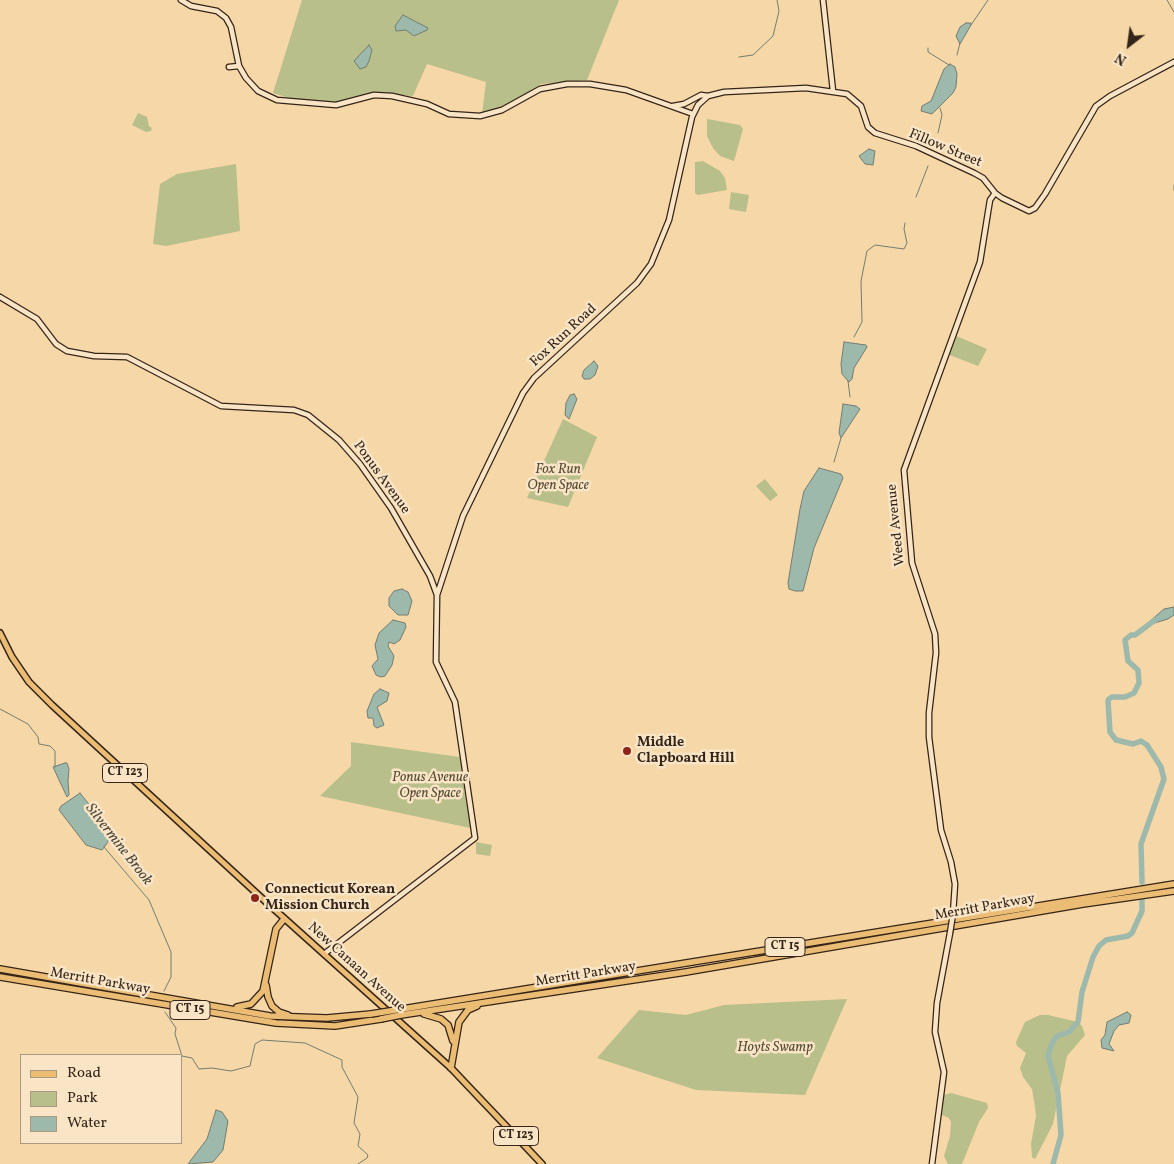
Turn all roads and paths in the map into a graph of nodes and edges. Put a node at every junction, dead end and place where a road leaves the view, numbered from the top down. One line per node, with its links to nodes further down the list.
1 (181, 0): 4 (street)
2 (823, 0): 6 (street)
3 (1174, 62): 12 (street, Fillow Street)
4 (239, 66): 5 (street); 10 (street)
5 (229, 67)
6 (833, 91): 7 (street, Fillow Street); 12 (street, Fillow Street)
7 (708, 96): 8 (street, Fillow Street); 9 (street)
8 (690, 101): 9 (street); 10 (street, Fillow Street)
9 (698, 105): 11 (street)
10 (672, 106): 11 (street)
11 (693, 114): 15 (street, Fox Run Road)
12 (995, 193): 32 (street, Weed Avenue, bridge)
13 (0, 297): 14 (street, Ponus Avenue)
14 (430, 576): 15 (street); 16 (street, Ponus Avenue)
15 (442, 577): 16 (street, Fox Run Road)
16 (437, 595): 21 (street, Ponus Avenue)
17 (0, 633): 20 (main road, New Canaan Avenue / CT 123)
18 (1174, 884): 28 (highway, Merritt Parkway / CT 15, bridge)
19 (1174, 891): 25 (highway, Merritt Parkway / CT 15)
20 (284, 919): 21 (main road, New Canaan Avenue / CT 123); 24 (highway)
21 (324, 954): 30 (main road, New Canaan Avenue / CT 123)
22 (0, 969): 26 (highway, Merritt Parkway / CT 15)
23 (0, 977): 27 (highway, Merritt Parkway / CT 15, bridge)
24 (266, 984): 26 (highway); 28 (highway)
25 (496, 1001): 27 (highway, Merritt Parkway / CT 15); 29 (highway)
26 (218, 1007): 28 (highway, Merritt Parkway / CT 15)
27 (415, 1013): 29 (highway)
28 (302, 1018)
29 (454, 1044): 30 (highway)
30 (451, 1068): 31 (main road, New Canaan Avenue / CT 123)
31 (542, 1164)
32 (932, 1164)

